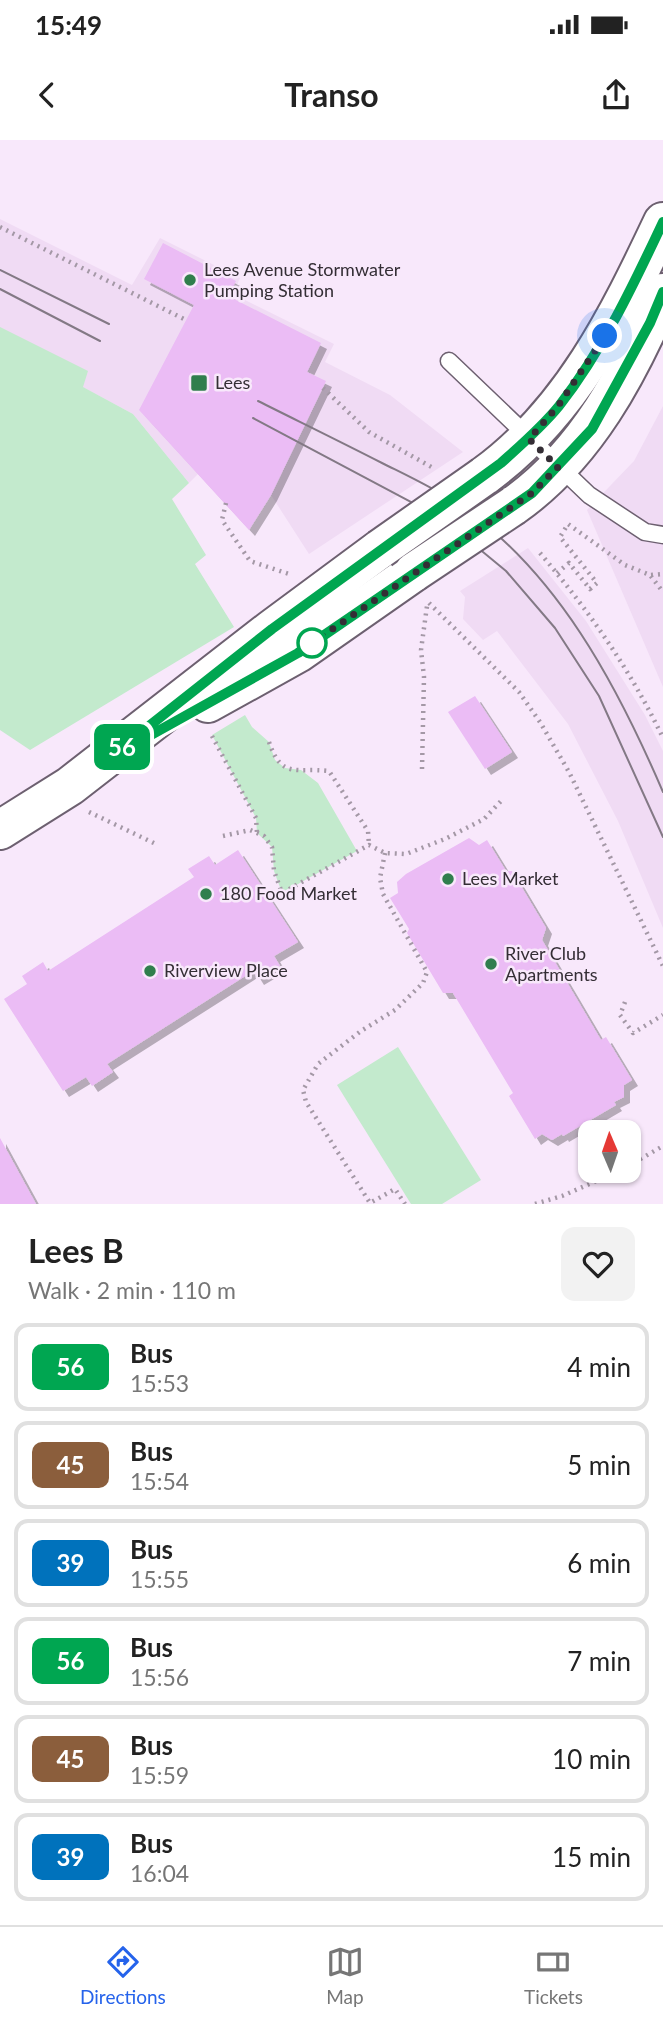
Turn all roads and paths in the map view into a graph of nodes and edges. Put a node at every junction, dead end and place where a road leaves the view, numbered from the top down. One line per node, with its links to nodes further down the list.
1 (663, 222): 7 (main road)
2 (0, 227): 4 (path)
3 (663, 293): 8 (main road)
4 (184, 319)
5 (449, 361): 7 (lane)
6 (323, 388): 9 (path)
7 (529, 439): 8 (lane); 18 (main road, bridge)
8 (558, 467): 11 (lane); 16 (main road, bridge)
9 (435, 470)
10 (226, 503): 18 (path)
11 (663, 535)
12 (540, 553): 13 (path)
13 (557, 573): 15 (path); 20 (path)
14 (663, 574): 15 (path)
15 (650, 575): 17 (path)
16 (421, 587): 22 (main road); 23 (path); 32 (path)
17 (663, 592)
18 (317, 595): 22 (main road)
19 (212, 735): 27 (path)
20 (663, 738)
21 (269, 742): 30 (path)
22 (106, 760): 26 (main road)
23 (422, 769)
24 (501, 801): 31 (path)
25 (86, 811): 29 (path)
26 (0, 830)
27 (257, 833): 28 (path); 30 (path)
28 (223, 836)
29 (158, 845)
30 (369, 845): 31 (path)
31 (386, 853): 38 (path)
32 (663, 966)
33 (625, 1003): 34 (path)
34 (663, 1015)
35 (663, 1146): 36 (path)
36 (641, 1159)
37 (592, 1183): 39 (path)
38 (405, 1204)
39 (535, 1204)

